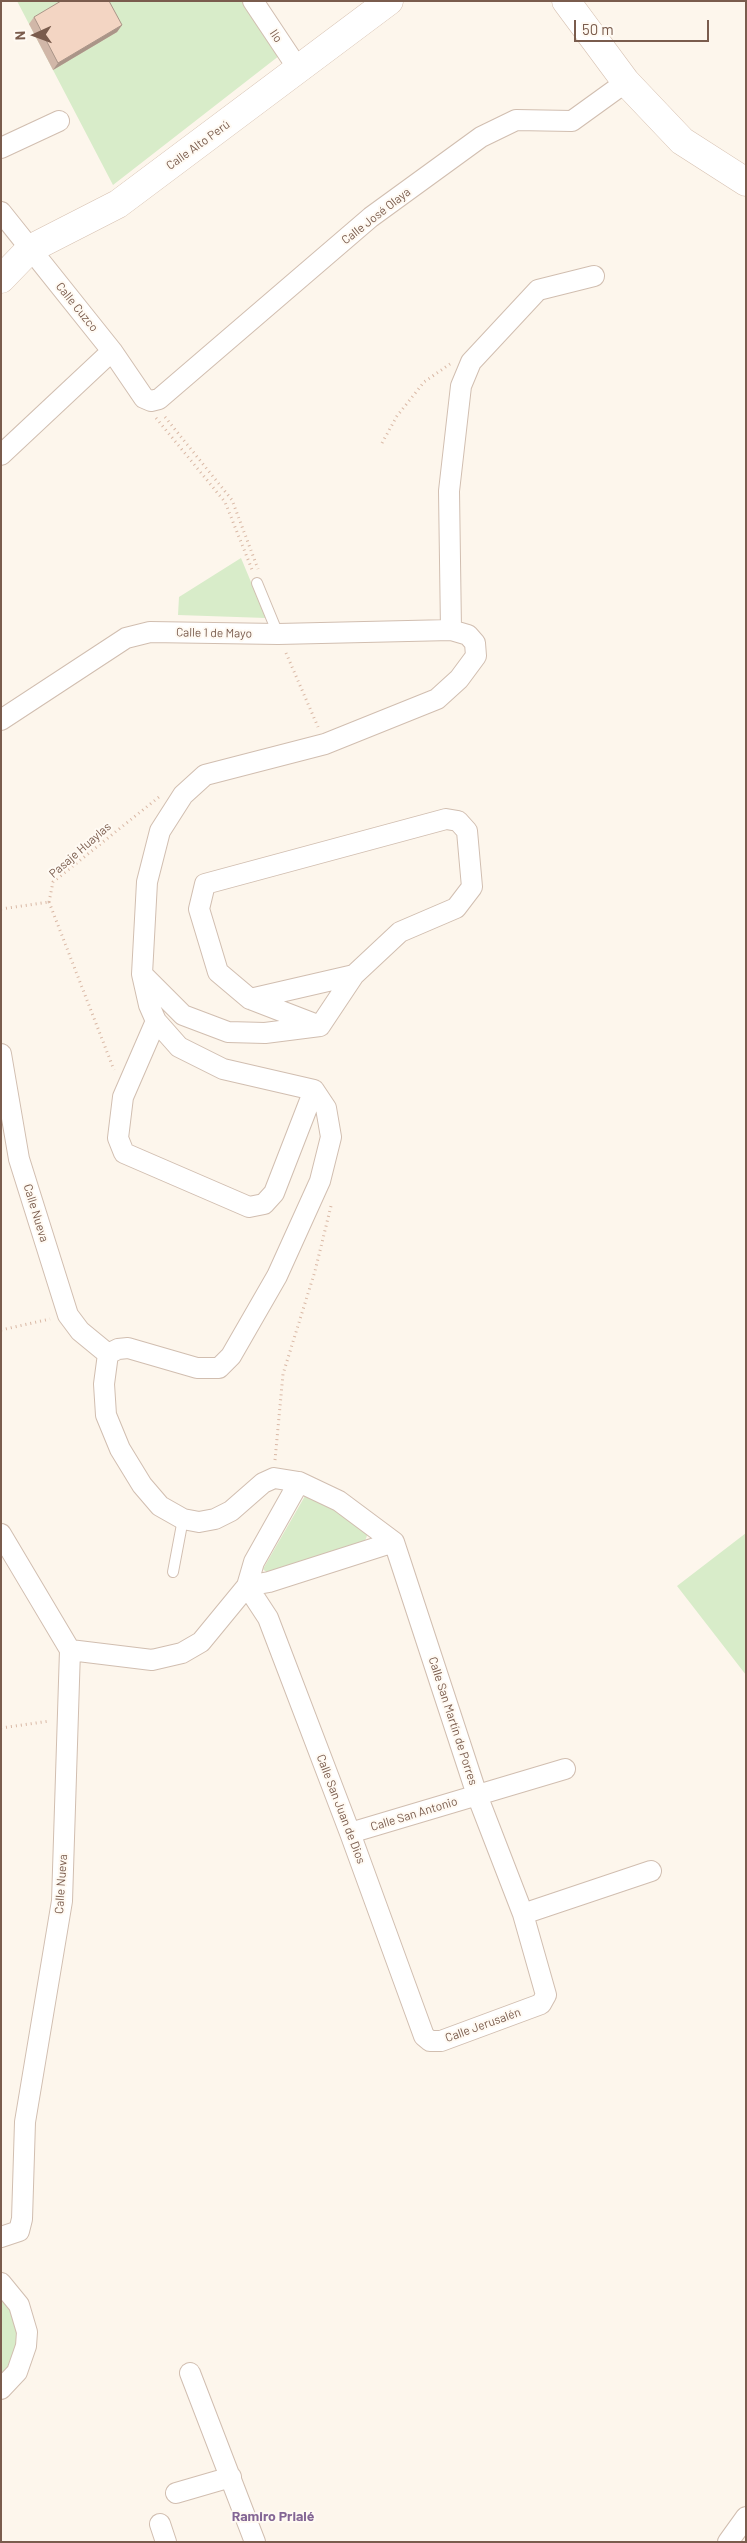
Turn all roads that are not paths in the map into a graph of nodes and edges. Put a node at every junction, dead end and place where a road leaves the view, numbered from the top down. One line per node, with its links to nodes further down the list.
1 (253, 1): 4 (street, Ilo)
2 (389, 1): 4 (street, Calle Alto Perú)
3 (566, 1): 5 (street)
4 (299, 70): 10 (street, Calle Alto Perú)
5 (626, 82): 8 (street); 14 (street, Calle José Olaya)
6 (59, 121): 7 (street)
7 (1, 148)
8 (746, 182)
9 (1, 212): 10 (street, Calle Cuzco)
10 (30, 249): 12 (street, Calle Alto Perú); 13 (street, Calle Cuzco)
11 (594, 276): 17 (street)
12 (1, 279)
13 (112, 351): 14 (street, Calle Cuzco); 15 (street)
14 (151, 401)
15 (1, 455)
16 (257, 583): 18 (lane)
17 (451, 630): 18 (street, Calle 1 de Mayo); 20 (street)
18 (278, 634): 19 (street, Calle 1 de Mayo)
19 (1, 720)
20 (142, 974): 23 (street); 24 (street)
21 (354, 975): 22 (street); 22 (street); 24 (street)
22 (250, 999): 24 (street)
23 (156, 1021): 26 (street); 26 (street)
24 (320, 1026)
25 (1, 1054): 27 (street, Calle Nueva)
26 (314, 1090): 27 (street)
27 (108, 1354): 29 (street)
28 (299, 1482): 29 (street); 31 (street); 33 (street)
29 (184, 1519): 32 (lane)
30 (1, 1534): 34 (street)
31 (394, 1542): 33 (street); 36 (street, Calle San Martín de Porres)
32 (173, 1572)
33 (248, 1586): 34 (street); 37 (street, Calle San Juan de Dios)
34 (70, 1650): 42 (street, Calle Nueva)
35 (565, 1769): 36 (street, Calle San Antonio)
36 (477, 1795): 37 (street, Calle San Antonio); 39 (street, Calle San Martín de Porres)
37 (350, 1833): 41 (street, Calle San Juan de Dios)
38 (651, 1871): 39 (street)
39 (523, 1914): 40 (street, Calle San Martín de Porres)
40 (541, 2004): 41 (street, Calle Jerusalén)
41 (424, 2036)
42 (1, 2237)
43 (1, 2283): 45 (street)
44 (190, 2373): 46 (street)
45 (1, 2389)
46 (231, 2477): 47 (street); 49 (street)
47 (176, 2493)
48 (746, 2518): 50 (street)
49 (255, 2542)
50 (728, 2542)

